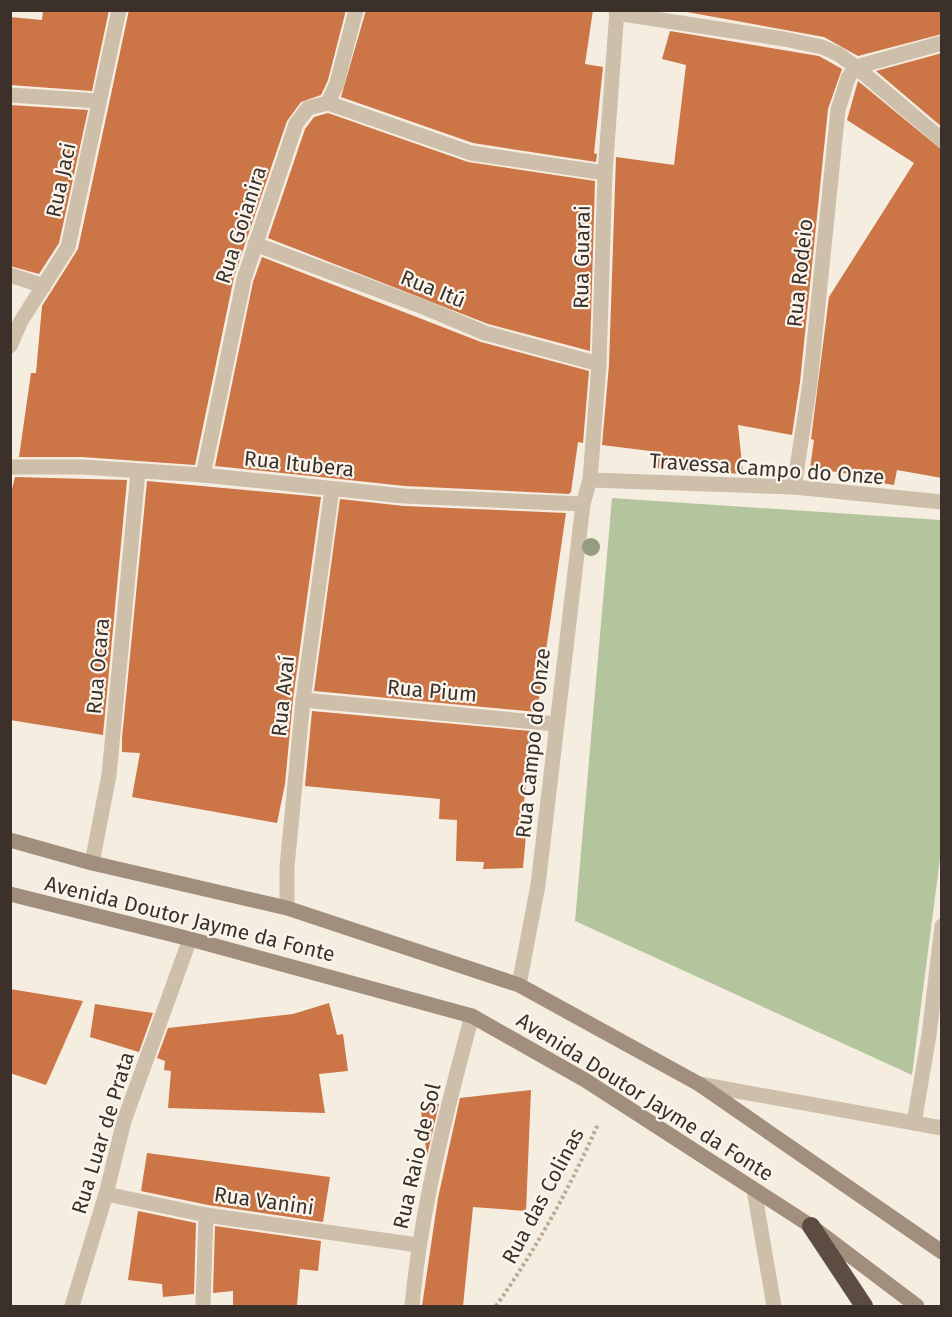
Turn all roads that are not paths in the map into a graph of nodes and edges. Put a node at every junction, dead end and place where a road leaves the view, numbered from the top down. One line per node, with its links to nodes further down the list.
1 (119, 10): 7 (street, Rua Jaci)
2 (356, 10): 8 (street)
3 (616, 12): 5 (street); 10 (street, Rua Guarai)
4 (942, 43): 5 (street)
5 (856, 68): 9 (street); 20 (street, Rua Rodeio)
6 (10, 95): 7 (street)
7 (99, 101): 13 (street, Rua Jaci)
8 (328, 103): 10 (street); 11 (street, Rua Goianira)
9 (942, 140)
10 (605, 173): 15 (street, Rua Guarai)
11 (255, 244): 15 (street, Rua Itú); 18 (street, Rua Goianira)
12 (10, 275): 13 (street)
13 (44, 286): 14 (street, Rua Jaci)
14 (10, 346)
15 (599, 364): 19 (street, Rua Guarai)
16 (10, 466): 17 (street, Rua Itubera)
17 (138, 472): 18 (street, Rua Itubera); 27 (street, Rua Ocara)
18 (203, 475): 21 (street, Rua Itubera)
19 (590, 480): 20 (street, Travessa Campo do Onze); 23 (street, Rua Guarai)
20 (794, 487): 22 (street, Travessa Campo do Onze)
21 (332, 489): 23 (street, Rua Itubera); 24 (street, Rua Avaí)
22 (942, 502)
23 (583, 504): 25 (street, Rua Campo do Onze)
24 (303, 700): 25 (street, Rua Pium); 29 (street, Rua Avaí)
25 (556, 724): 32 (street, Rua Campo do Onze)
26 (10, 840): 27 (main road, Avenida Doutor Jayme da Fonte)
27 (92, 863): 29 (main road, Avenida Doutor Jayme da Fonte)
28 (10, 894): 31 (main road, Avenida Doutor Jayme da Fonte)
29 (287, 908): 32 (main road, Avenida Doutor Jayme da Fonte)
30 (942, 926): 35 (street)
31 (190, 939): 33 (main road, Avenida Doutor Jayme da Fonte); 38 (street, Rua Luar de Prata)
32 (519, 985): 34 (main road, Avenida Doutor Jayme da Fonte)
33 (472, 1016): 37 (main road, Avenida Doutor Jayme da Fonte); 41 (street, Rua Raio de Sol)
34 (699, 1083): 35 (street, Avenida Doutor Jayme da Fonte); 42 (main road, Avenida Doutor Jayme da Fonte)
35 (914, 1123): 36 (street, Avenida Doutor Jayme da Fonte)
36 (942, 1128)
37 (754, 1190): 40 (main road, Avenida Doutor Jayme da Fonte); 46 (street)
38 (106, 1194): 39 (street, Rua Vanini); 43 (street, Rua Luar de Prata)
39 (206, 1215): 41 (street, Rua Vanini); 44 (street)
40 (811, 1226): 47 (highway); 48 (main road, Avenida Doutor Jayme da Fonte)
41 (418, 1245): 45 (street, Rua Raio de Sol)
42 (942, 1252)
43 (72, 1306)
44 (203, 1306)
45 (412, 1306)
46 (774, 1306)
47 (864, 1306)
48 (916, 1306)

